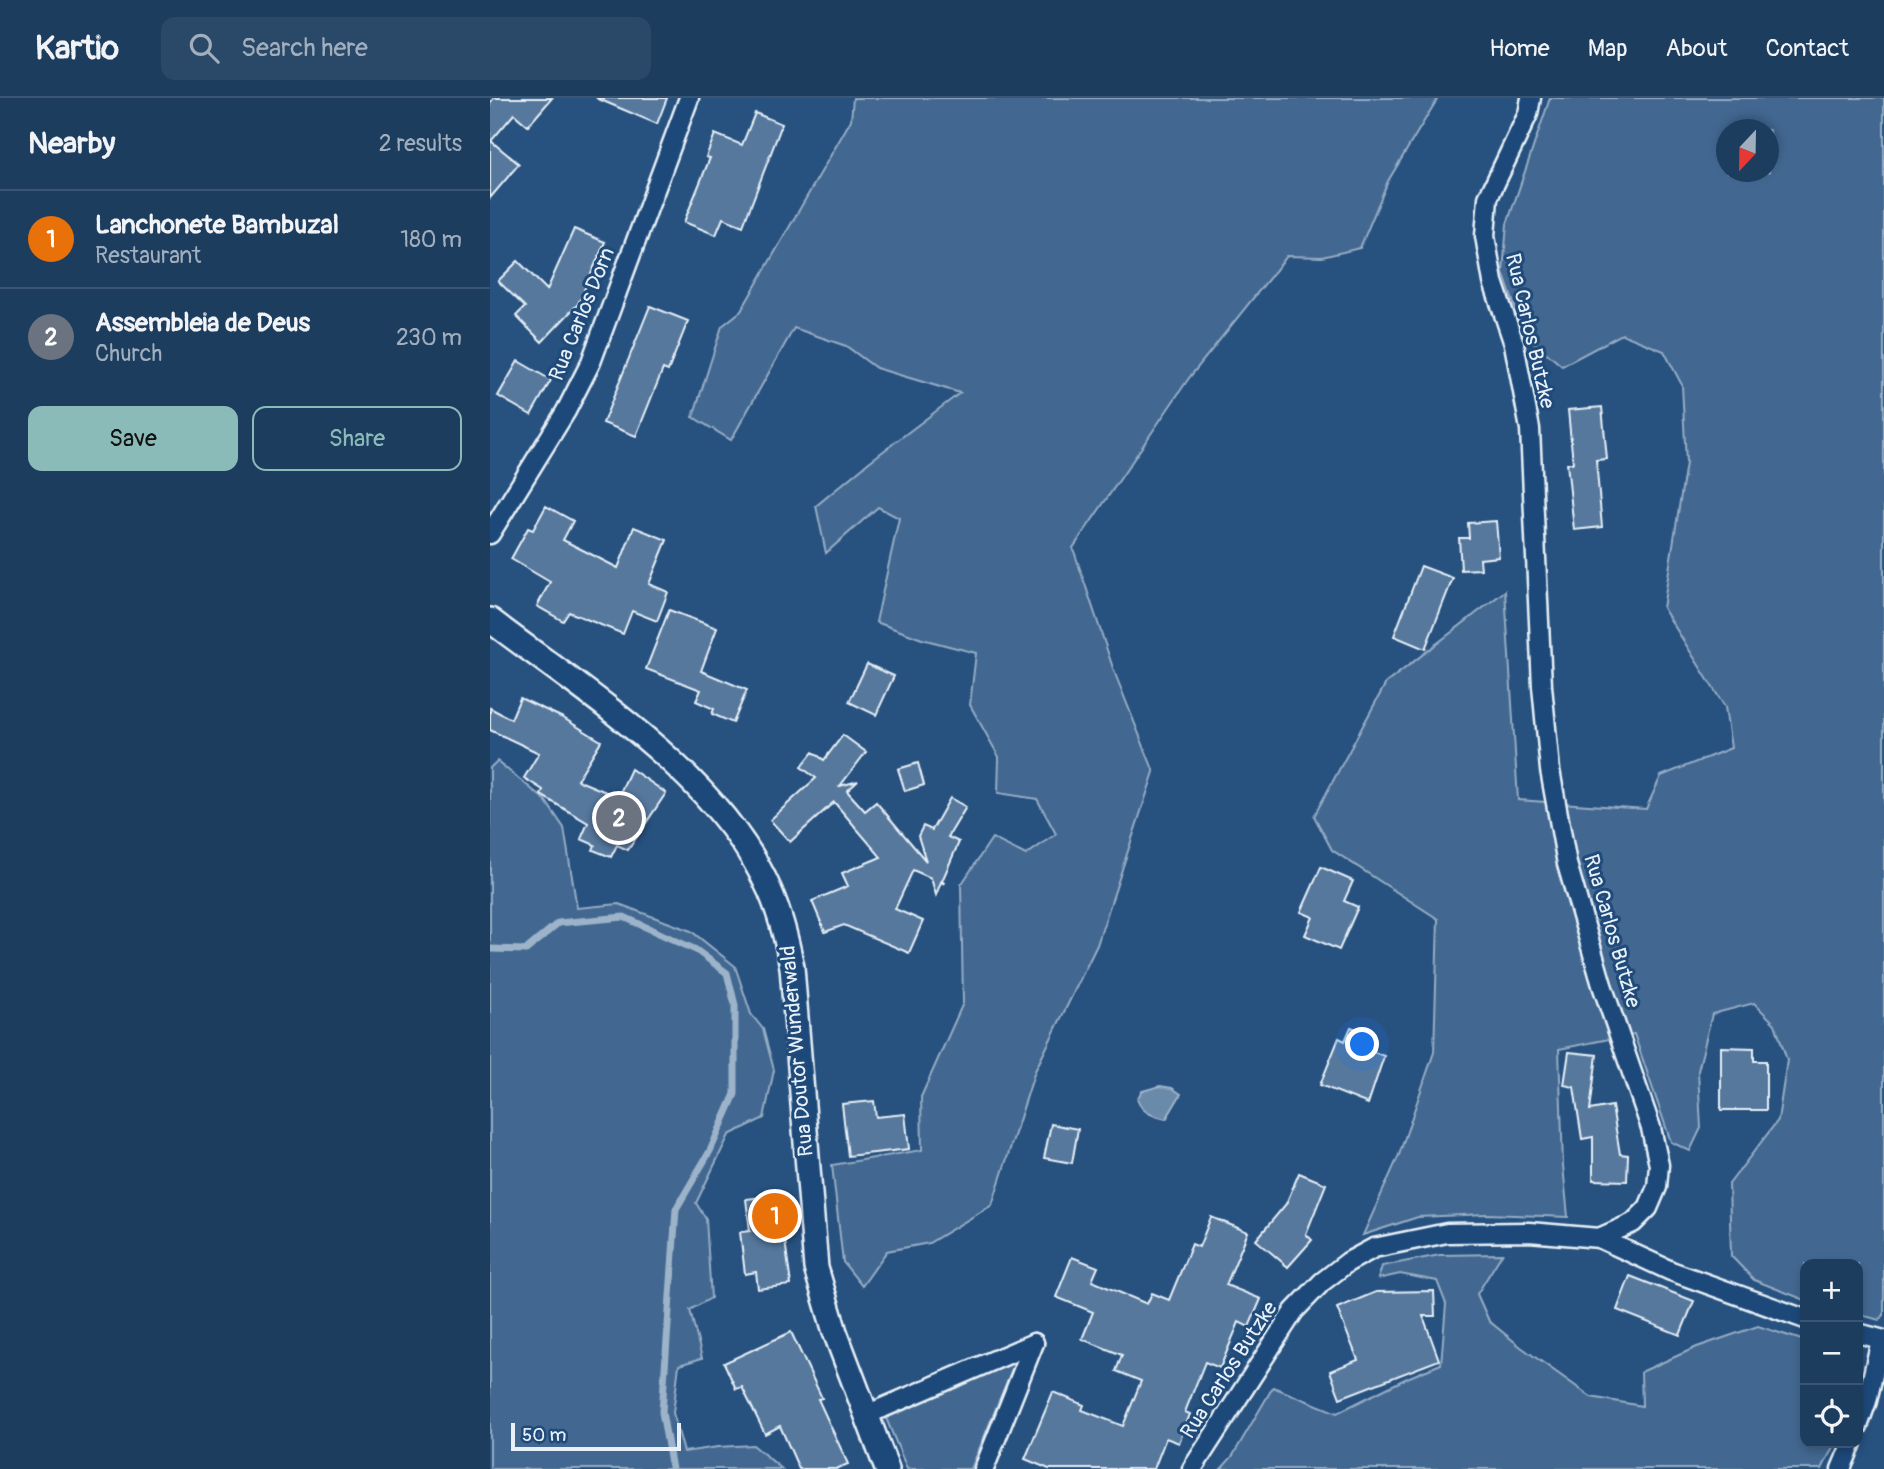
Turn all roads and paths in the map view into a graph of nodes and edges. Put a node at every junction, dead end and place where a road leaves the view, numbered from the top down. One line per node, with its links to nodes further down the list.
1 (689, 98): 3 (street, Rua Carlos Dorn)
2 (1531, 98): 5 (street, Rua Carlos Butzke)
3 (490, 534)
4 (490, 620): 10 (street, Rua Doutor Wunderwald)
5 (1599, 1238): 6 (street); 14 (street, Rua Carlos Butzke)
6 (1800, 1317)
7 (1863, 1334): 8 (street)
8 (1883, 1340): 9 (street)
9 (1863, 1412)
10 (866, 1415): 12 (street, Rua Doutor Wunderwald); 13 (street)
11 (1850, 1448): 15 (street)
12 (887, 1469)
13 (984, 1469)
14 (1192, 1469)
15 (1841, 1469)

